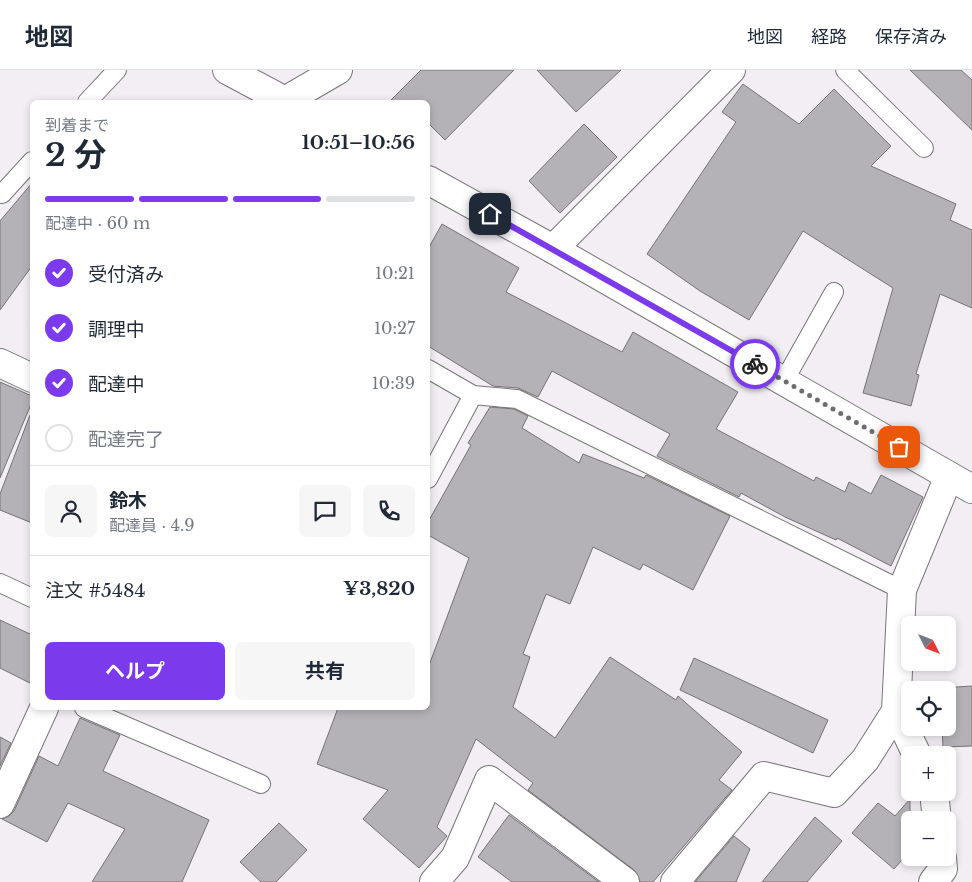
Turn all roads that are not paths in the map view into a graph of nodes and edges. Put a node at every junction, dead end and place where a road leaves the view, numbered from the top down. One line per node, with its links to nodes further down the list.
1 (117, 70): 6 (lane)
2 (227, 70): 7 (street)
3 (338, 70): 8 (street)
4 (731, 70): 13 (street)
5 (845, 70): 9 (lane)
6 (89, 100)
7 (281, 100)
8 (288, 100)
9 (924, 148)
10 (30, 163): 12 (lane)
11 (430, 181): 13 (street)
12 (2, 194)
13 (554, 249): 18 (street)
14 (834, 292): 18 (lane)
15 (0, 363): 17 (street)
16 (430, 370): 19 (lane)
17 (30, 377)
18 (784, 381): 21 (street)
19 (473, 395): 20 (lane); 24 (lane)
20 (430, 475)
21 (949, 476): 22 (street); 24 (street)
22 (972, 489)
23 (0, 583): 25 (lane)
24 (902, 590): 28 (street)
25 (30, 597)
26 (43, 710): 31 (street)
27 (89, 710): 30 (lane)
28 (896, 711): 29 (street); 35 (street)
29 (913, 746)
30 (261, 784)
31 (0, 804)
32 (943, 866): 36 (street)
33 (434, 882): 34 (street)
34 (625, 882)
35 (675, 882)
36 (933, 882)

